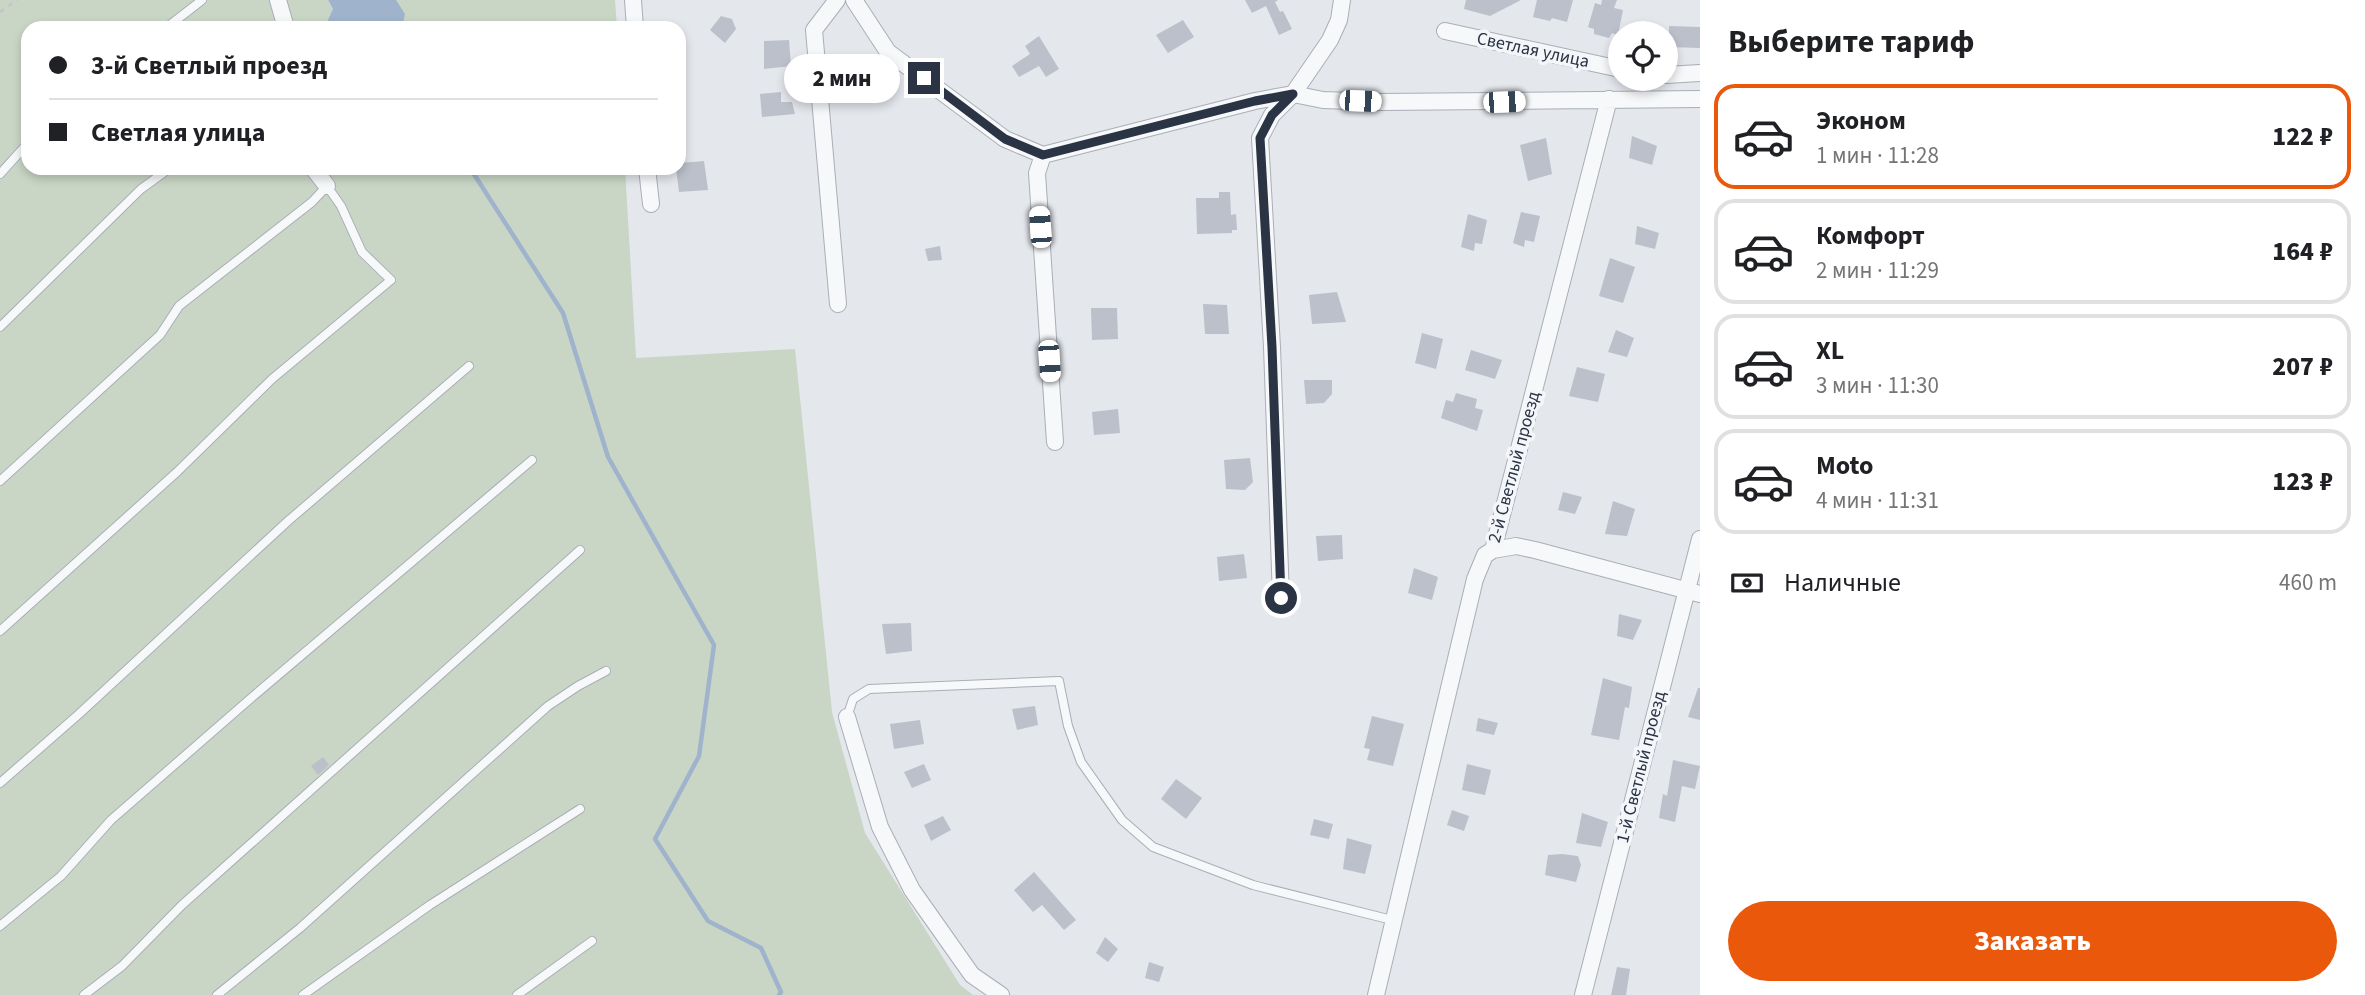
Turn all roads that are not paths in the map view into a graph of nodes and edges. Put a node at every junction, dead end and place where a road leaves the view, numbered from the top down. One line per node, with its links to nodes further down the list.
1 (201, 0): 7 (lane)
2 (278, 0): 8 (street)
3 (633, 0): 9 (street)
4 (837, 0): 25 (street)
5 (854, 0): 18 (street)
6 (1342, 0): 14 (street)
7 (175, 21)
8 (284, 21)
9 (634, 21)
10 (1445, 32): 11 (street, Светлая улица)
11 (1608, 66)
12 (1700, 73): 13 (street)
13 (1678, 74)
14 (1293, 94): 15 (street); 18 (street); 35 (street)
15 (1609, 99): 16 (street); 33 (street, 2-й Светлый проезд)
16 (1700, 99)
17 (21, 152): 19 (lane)
18 (1043, 155): 28 (street)
19 (0, 174)
20 (161, 175): 26 (lane)
21 (318, 175): 23 (street)
22 (649, 175): 24 (street)
23 (327, 186): 30 (lane); 36 (lane)
24 (651, 204)
25 (838, 304)
26 (0, 327)
27 (469, 366): 39 (lane)
28 (1055, 442)
29 (532, 460): 42 (lane)
30 (0, 481)
31 (1700, 539): 34 (street, 1-й Светлый проезд)
32 (580, 550): 44 (lane)
33 (1493, 550): 34 (street); 41 (street, 2-й Светлый проезд)
34 (1693, 592): 50 (street, 1-й Светлый проезд)
35 (1281, 598)
36 (0, 631)
37 (606, 671): 45 (lane)
38 (848, 717): 41 (lane); 48 (street)
39 (0, 783)
40 (580, 809): 46 (lane)
41 (1392, 920): 49 (street, 2-й Светлый проезд)
42 (0, 926)
43 (592, 941): 47 (lane)
44 (85, 995)
45 (217, 995)
46 (303, 995)
47 (517, 995)
48 (1001, 995)
49 (1376, 995)
50 (1583, 995)

